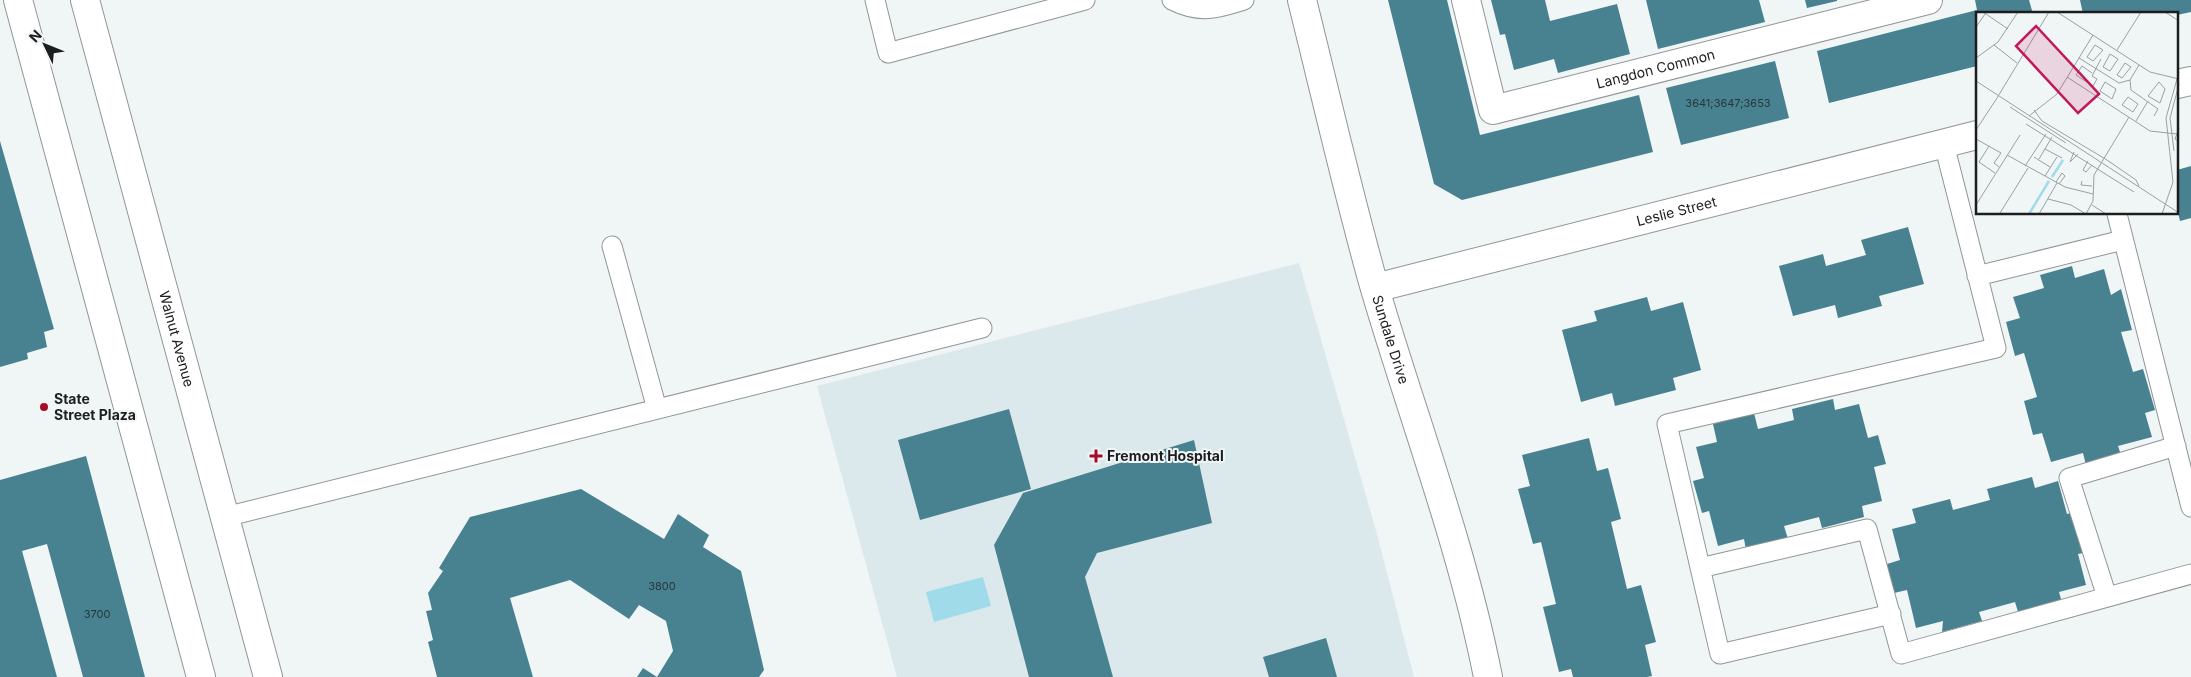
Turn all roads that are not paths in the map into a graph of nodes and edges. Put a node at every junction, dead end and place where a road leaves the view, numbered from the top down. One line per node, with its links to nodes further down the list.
1 (18, 0): 28 (street)
2 (85, 0): 23 (street, Walnut Avenue)
3 (875, 0): 4 (lane)
4 (1085, 0)
5 (1172, 0): 6 (lane)
6 (1244, 0)
7 (1302, 0): 18 (street, Sundale Drive)
8 (1466, 0): 9 (street, Langdon Common)
9 (1928, 0)
10 (2191, 81): 11 (street)
11 (2178, 84)
12 (1976, 135): 13 (street, Leslie Street)
13 (1944, 144): 17 (lane); 18 (street, Leslie Street)
14 (2117, 215): 15 (lane)
15 (2123, 240): 17 (lane); 21 (lane)
16 (612, 246): 20 (lane)
17 (1977, 276): 24 (lane)
18 (1375, 288): 30 (street, Sundale Drive)
19 (982, 328): 20 (lane)
20 (657, 409): 23 (lane)
21 (2176, 446): 22 (lane); 26 (lane)
22 (2191, 507)
23 (225, 517): 29 (street, Walnut Avenue)
24 (1700, 568): 27 (lane); 27 (lane)
25 (2191, 574): 26 (lane)
26 (2107, 597): 27 (lane)
27 (1891, 614)
28 (201, 677)
29 (268, 677)
30 (1488, 677)

